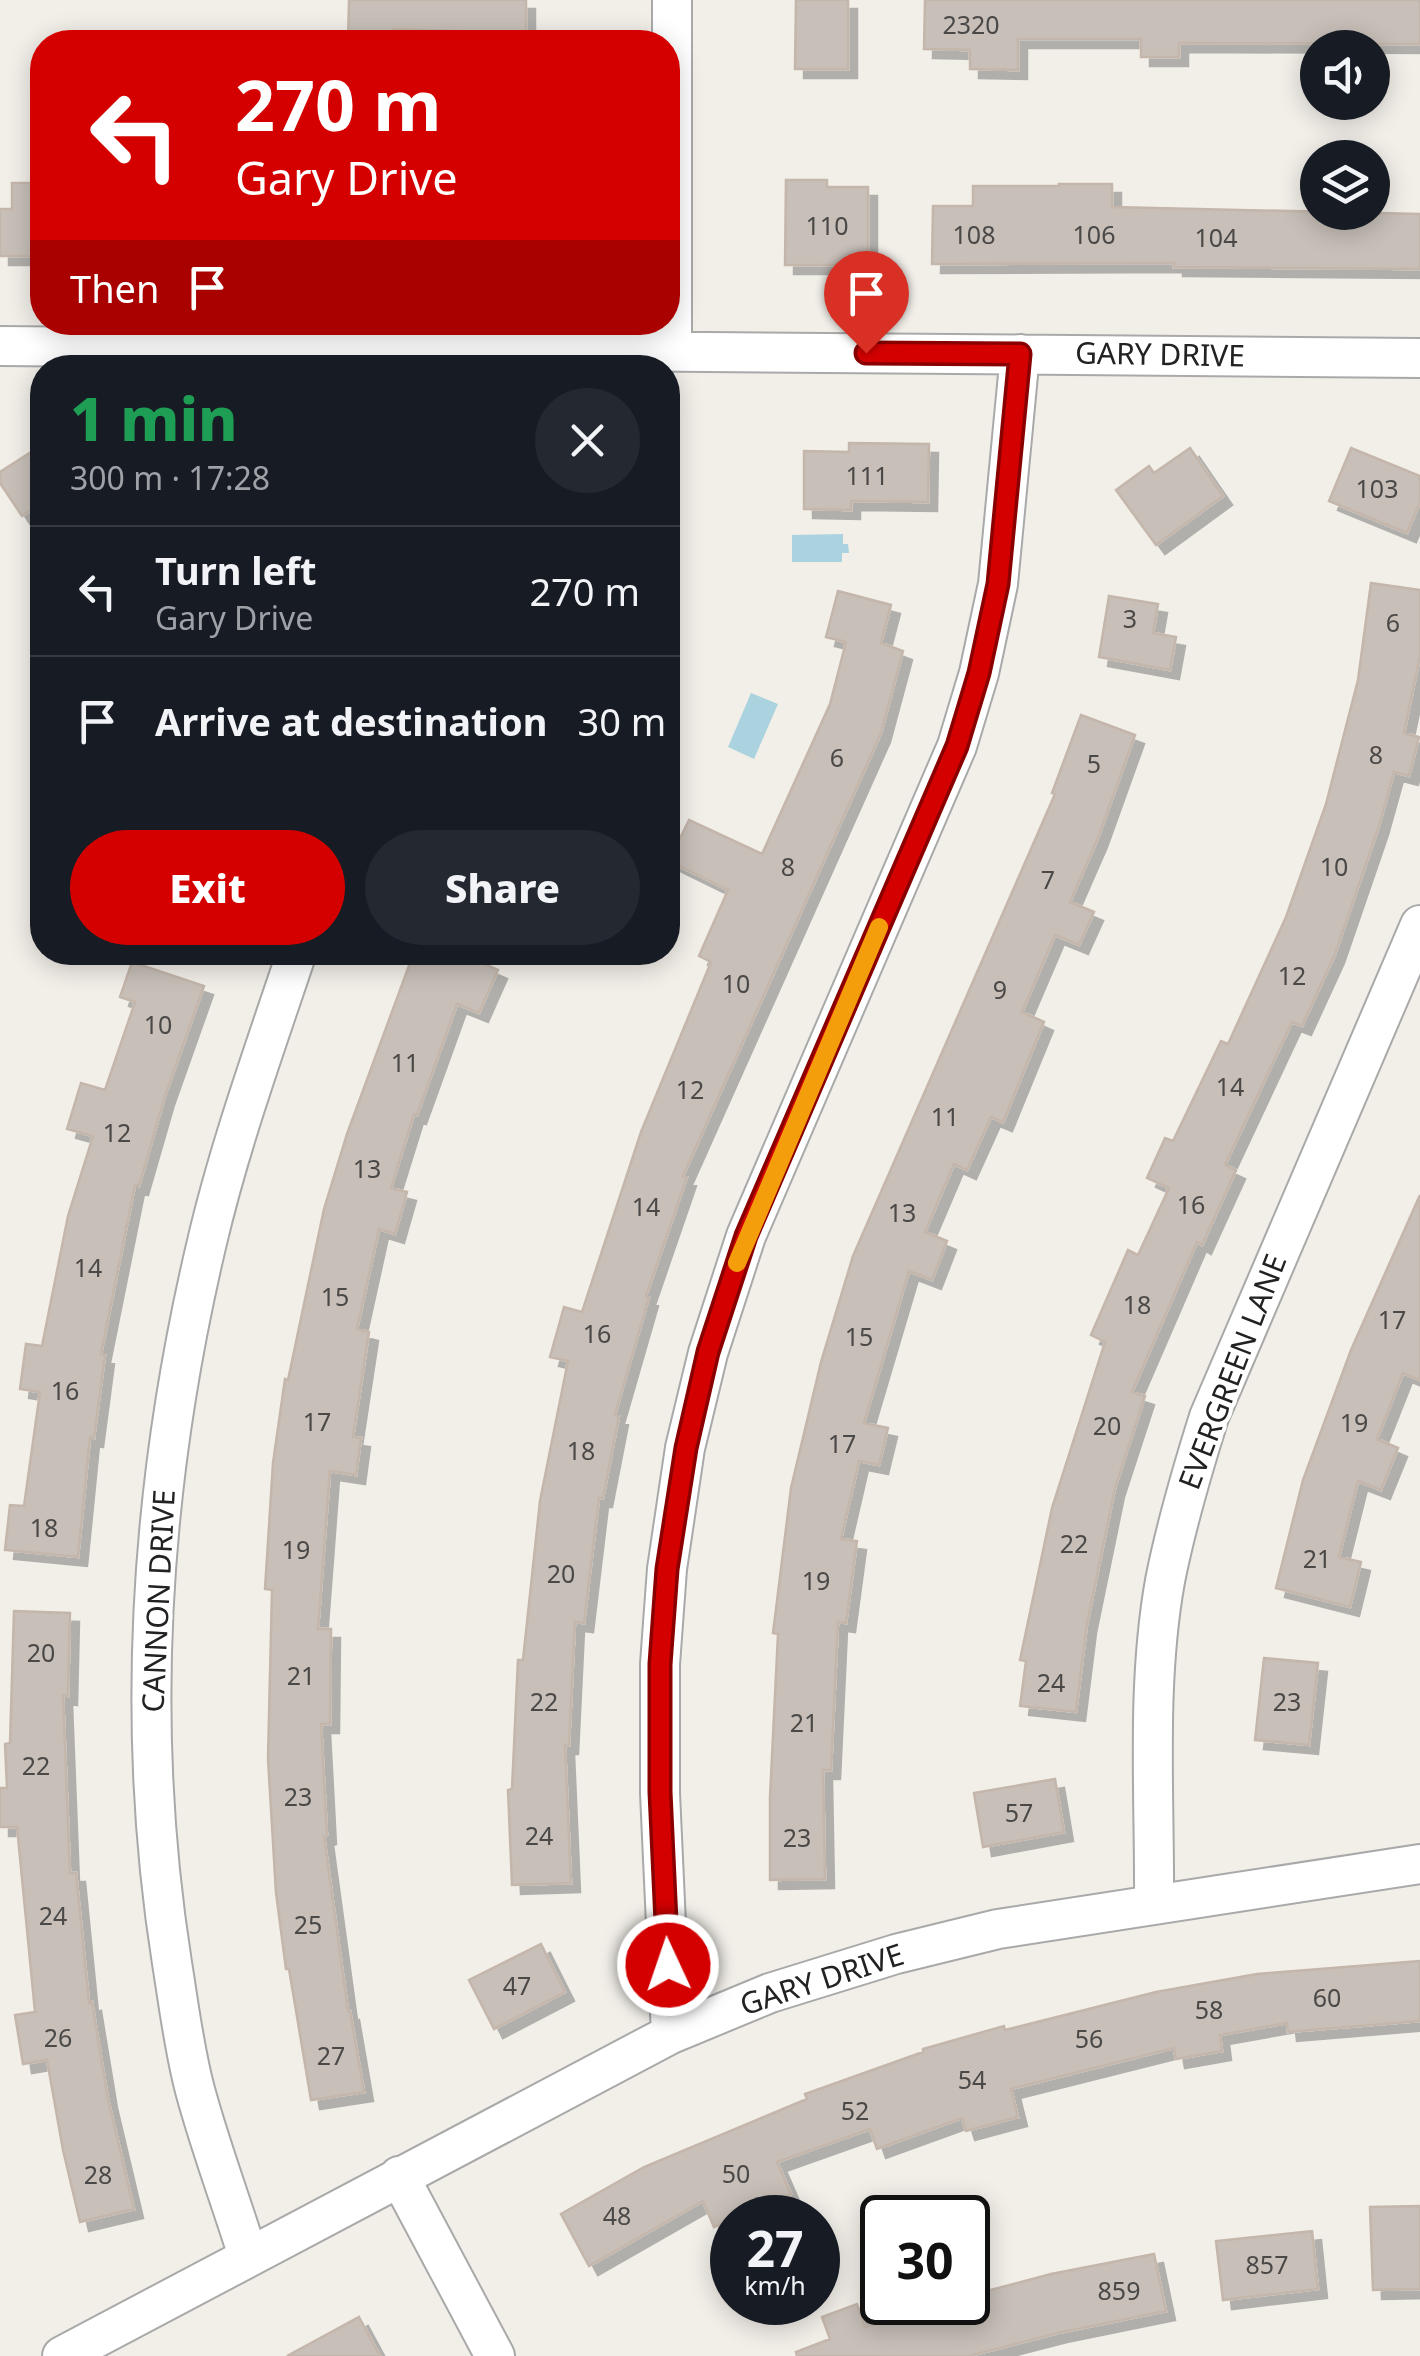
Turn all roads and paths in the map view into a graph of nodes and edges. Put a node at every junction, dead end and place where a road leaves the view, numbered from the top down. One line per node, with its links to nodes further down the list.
1 (672, 0): 2 (street)
2 (672, 30)
3 (672, 335): 5 (street)
4 (0, 346): 7 (street, GARY DRIVE)
5 (672, 351): 6 (street, GARY DRIVE); 8 (street, GARY DRIVE)
6 (1020, 354): 9 (street, GARY DRIVE); 14 (street)
7 (368, 355)
8 (568, 355)
9 (1420, 358)
10 (1420, 925): 13 (street, EVERGREEN LANE)
11 (293, 965): 16 (street, CANNON DRIVE)
12 (1420, 1864): 13 (street, GARY DRIVE)
13 (1154, 1905): 14 (street, GARY DRIVE)
14 (671, 2034): 15 (street, GARY DRIVE)
15 (399, 2176): 16 (street, GARY DRIVE); 18 (street)
16 (248, 2256): 17 (street, GARY DRIVE)
17 (62, 2356)
18 (495, 2356)

